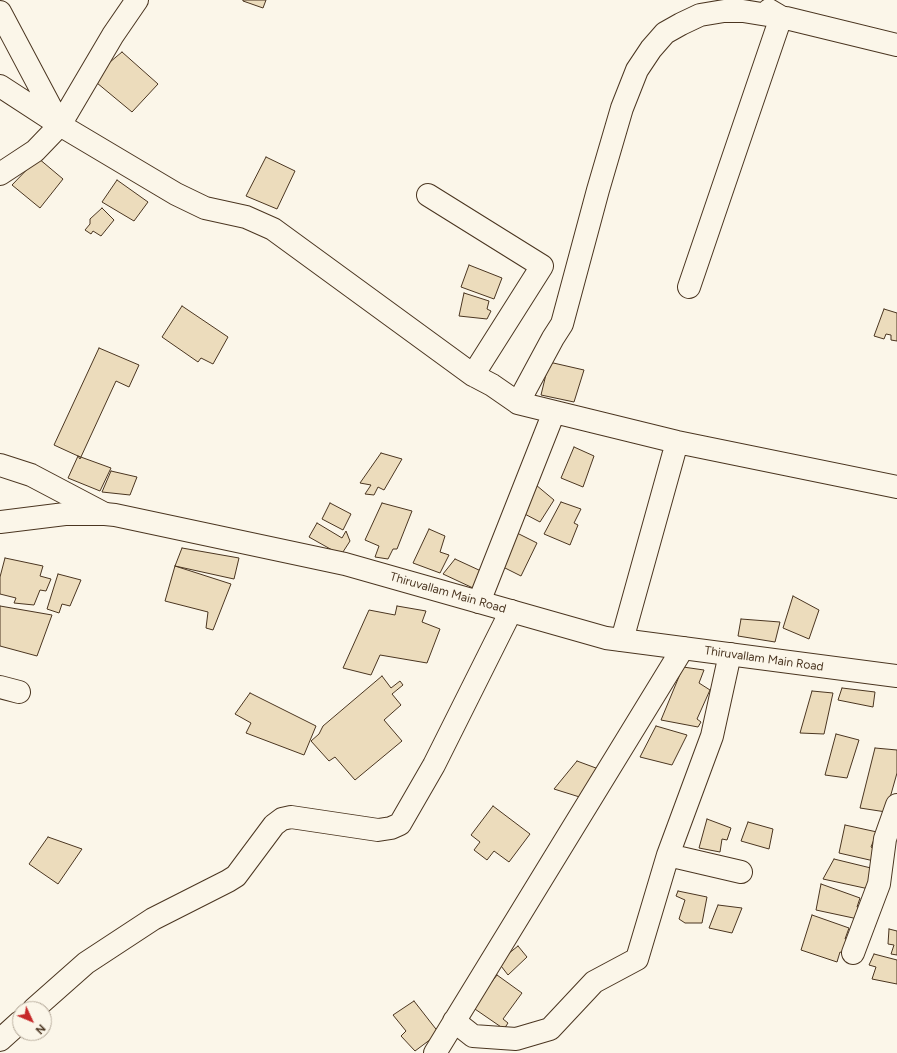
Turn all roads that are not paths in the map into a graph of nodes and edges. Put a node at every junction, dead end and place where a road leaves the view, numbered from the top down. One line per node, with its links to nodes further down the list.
1 (137, 0): 7 (street)
2 (750, 0): 4 (street)
3 (0, 12): 7 (street)
4 (781, 17): 5 (street); 10 (street); 12 (street)
5 (897, 45)
6 (0, 86): 7 (street)
7 (60, 125): 8 (street); 11 (street)
8 (0, 174)
9 (428, 195): 11 (street)
10 (688, 287)
11 (473, 375): 12 (street)
12 (518, 403): 13 (street)
13 (554, 412): 14 (street); 19 (street)
14 (677, 442): 16 (street); 21 (street)
15 (0, 465): 17 (street)
16 (897, 487)
17 (105, 514): 18 (street, Thiruvallam Main Road); 19 (street, Thiruvallam Main Road)
18 (0, 522)
19 (479, 602): 20 (street, Thiruvallam Main Road)
20 (511, 611): 21 (street, Thiruvallam Main Road); 29 (street)
21 (622, 640): 22 (street, Thiruvallam Main Road)
22 (683, 648): 23 (street, Thiruvallam Main Road); 30 (street)
23 (730, 654): 24 (street, Thiruvallam Main Road); 26 (street)
24 (897, 676)
25 (897, 805): 28 (street)
26 (668, 856): 27 (street); 30 (street)
27 (741, 872)
28 (853, 953)
29 (43, 1001)
30 (454, 1021): 33 (street)
31 (12, 1029): 32 (street)
32 (0, 1040)
33 (435, 1053)

